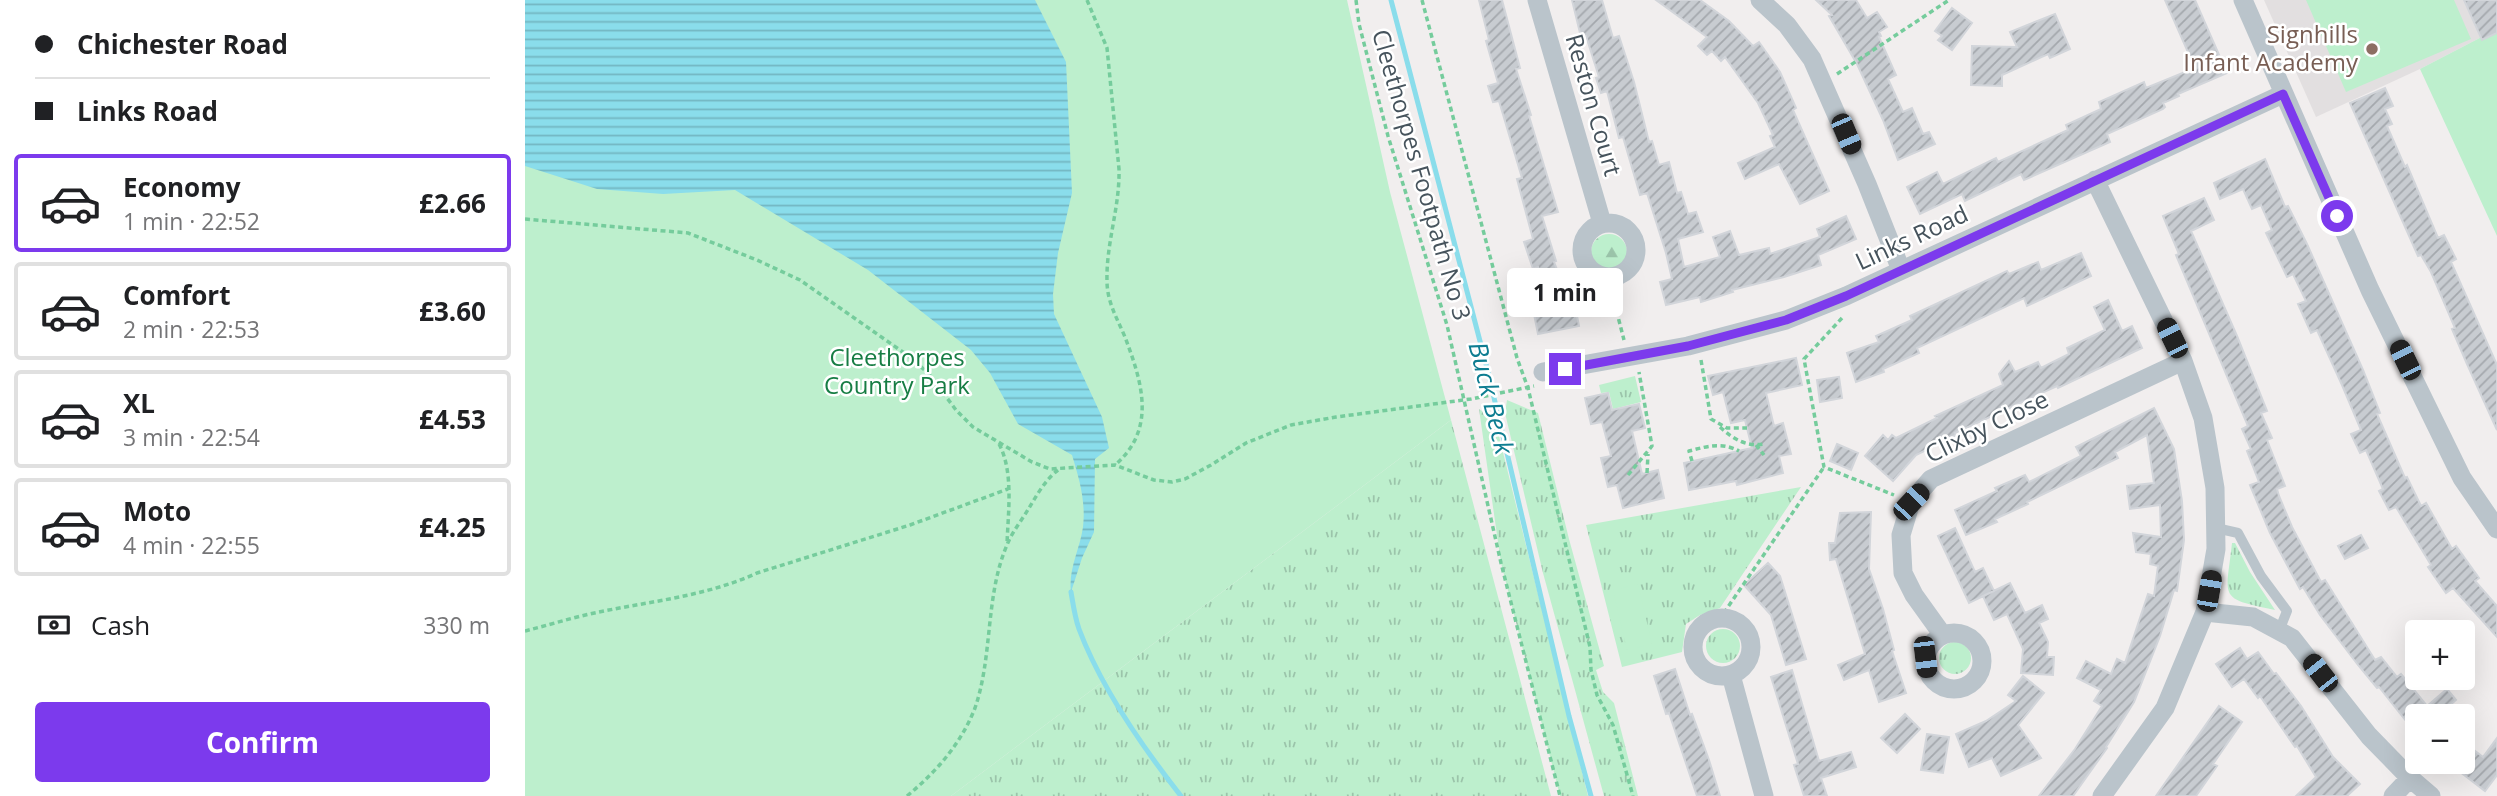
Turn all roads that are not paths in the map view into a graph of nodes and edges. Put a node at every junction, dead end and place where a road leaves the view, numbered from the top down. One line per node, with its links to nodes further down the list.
1 (1537, 0): 6 (street, Reston Court)
2 (1760, 0): 7 (street)
3 (2243, 0): 4 (street)
4 (2283, 94): 5 (street, Links Road); 11 (street)
5 (2095, 180): 7 (street, Links Road); 8 (street)
6 (1602, 223): 6 (street)
7 (1901, 270): 9 (street, Links Road)
8 (2183, 361): 10 (street); 14 (street, Clixby Close)
9 (1543, 372)
10 (2216, 528): 12 (street); 13 (lane)
11 (2497, 529)
12 (2205, 612): 13 (street); 18 (street)
13 (2279, 631): 16 (street)
14 (1942, 634)
15 (1731, 676): 15 (street); 17 (street)
16 (2410, 778): 19 (street); 20 (street)
17 (1764, 796)
18 (2102, 796)
19 (2393, 796)
20 (2431, 796)

